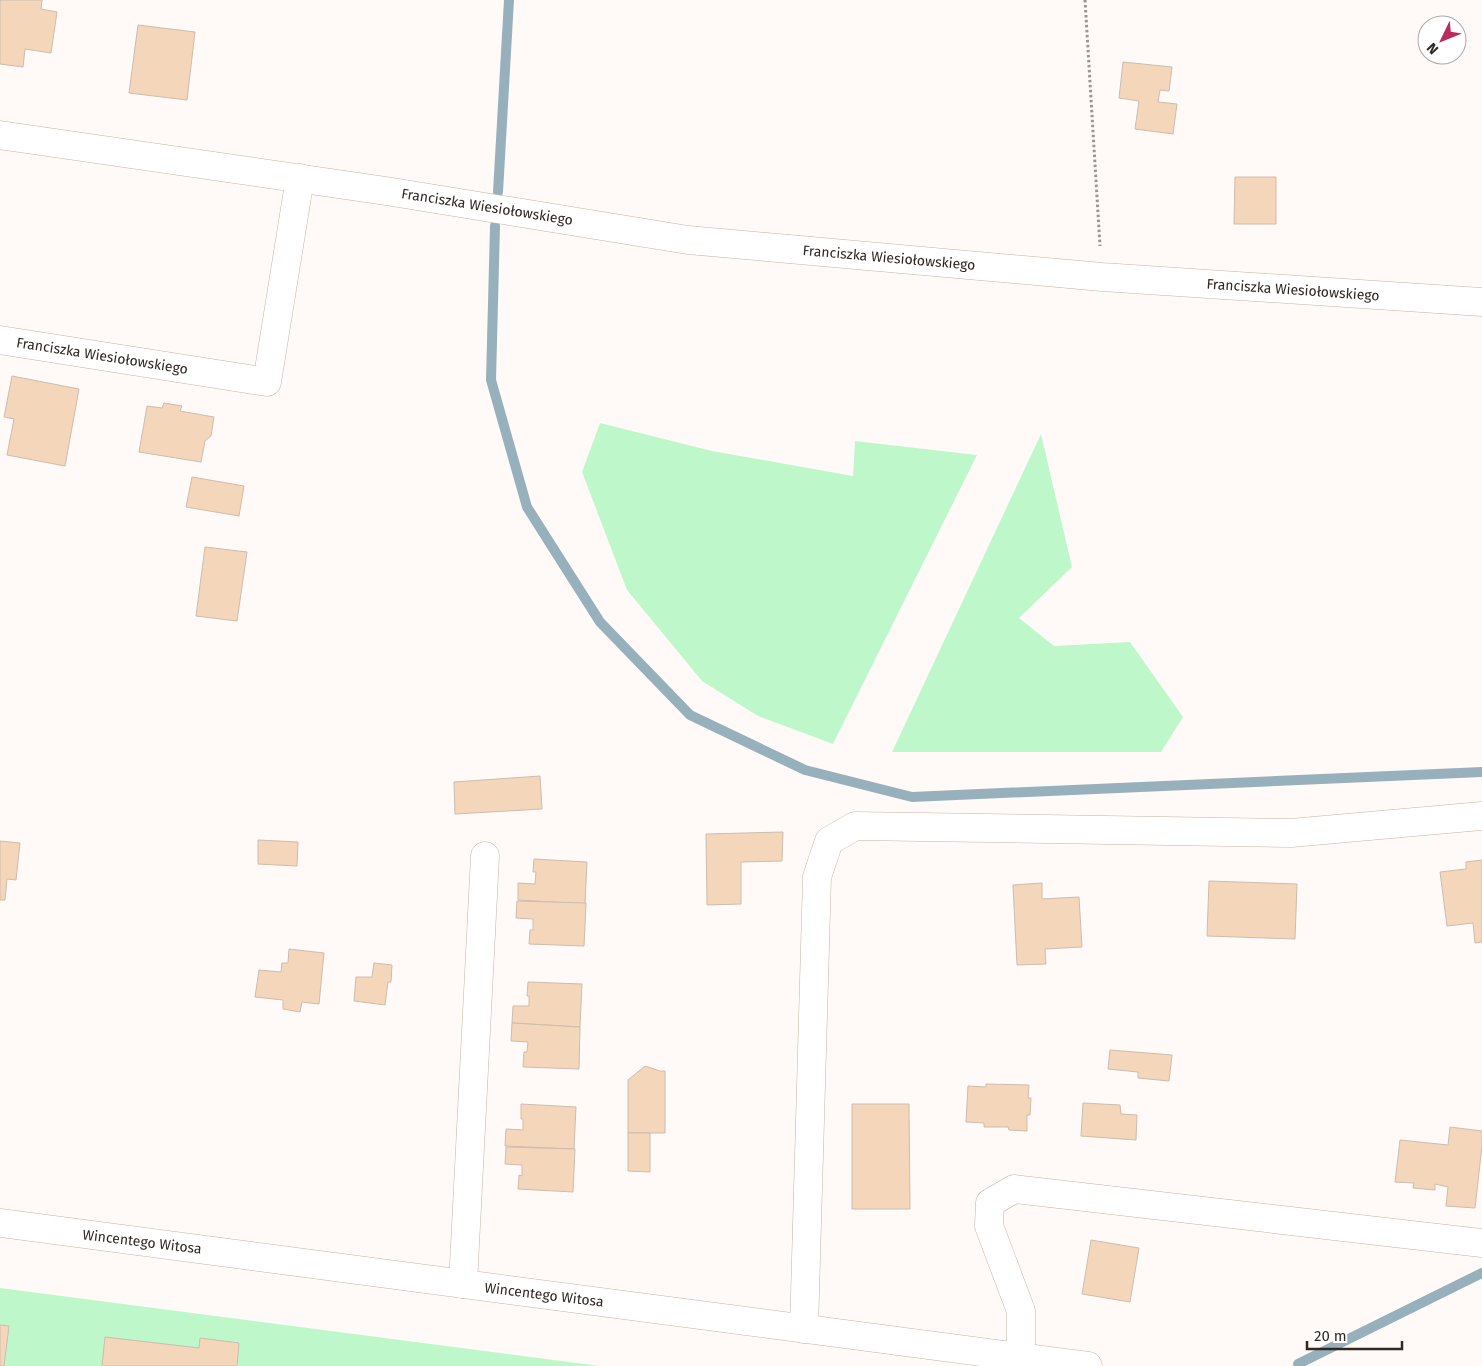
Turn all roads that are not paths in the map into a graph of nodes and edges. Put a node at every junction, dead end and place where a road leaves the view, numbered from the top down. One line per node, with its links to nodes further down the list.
1 (0, 135): 2 (street, Franciszka Wiesiołowskiego)
2 (300, 178): 3 (street, Franciszka Wiesiołowskiego); 4 (street, Franciszka Wiesiołowskiego)
3 (1482, 302)
4 (0, 340)
5 (1482, 816): 10 (street)
6 (485, 856): 9 (street)
7 (0, 1224): 9 (street, Wincentego Witosa)
8 (1482, 1243): 11 (street)
9 (463, 1284): 10 (street, Wincentego Witosa)
10 (804, 1329): 11 (street, Wincentego Witosa)
11 (1021, 1357): 12 (street, Wincentego Witosa)
12 (1088, 1366)

